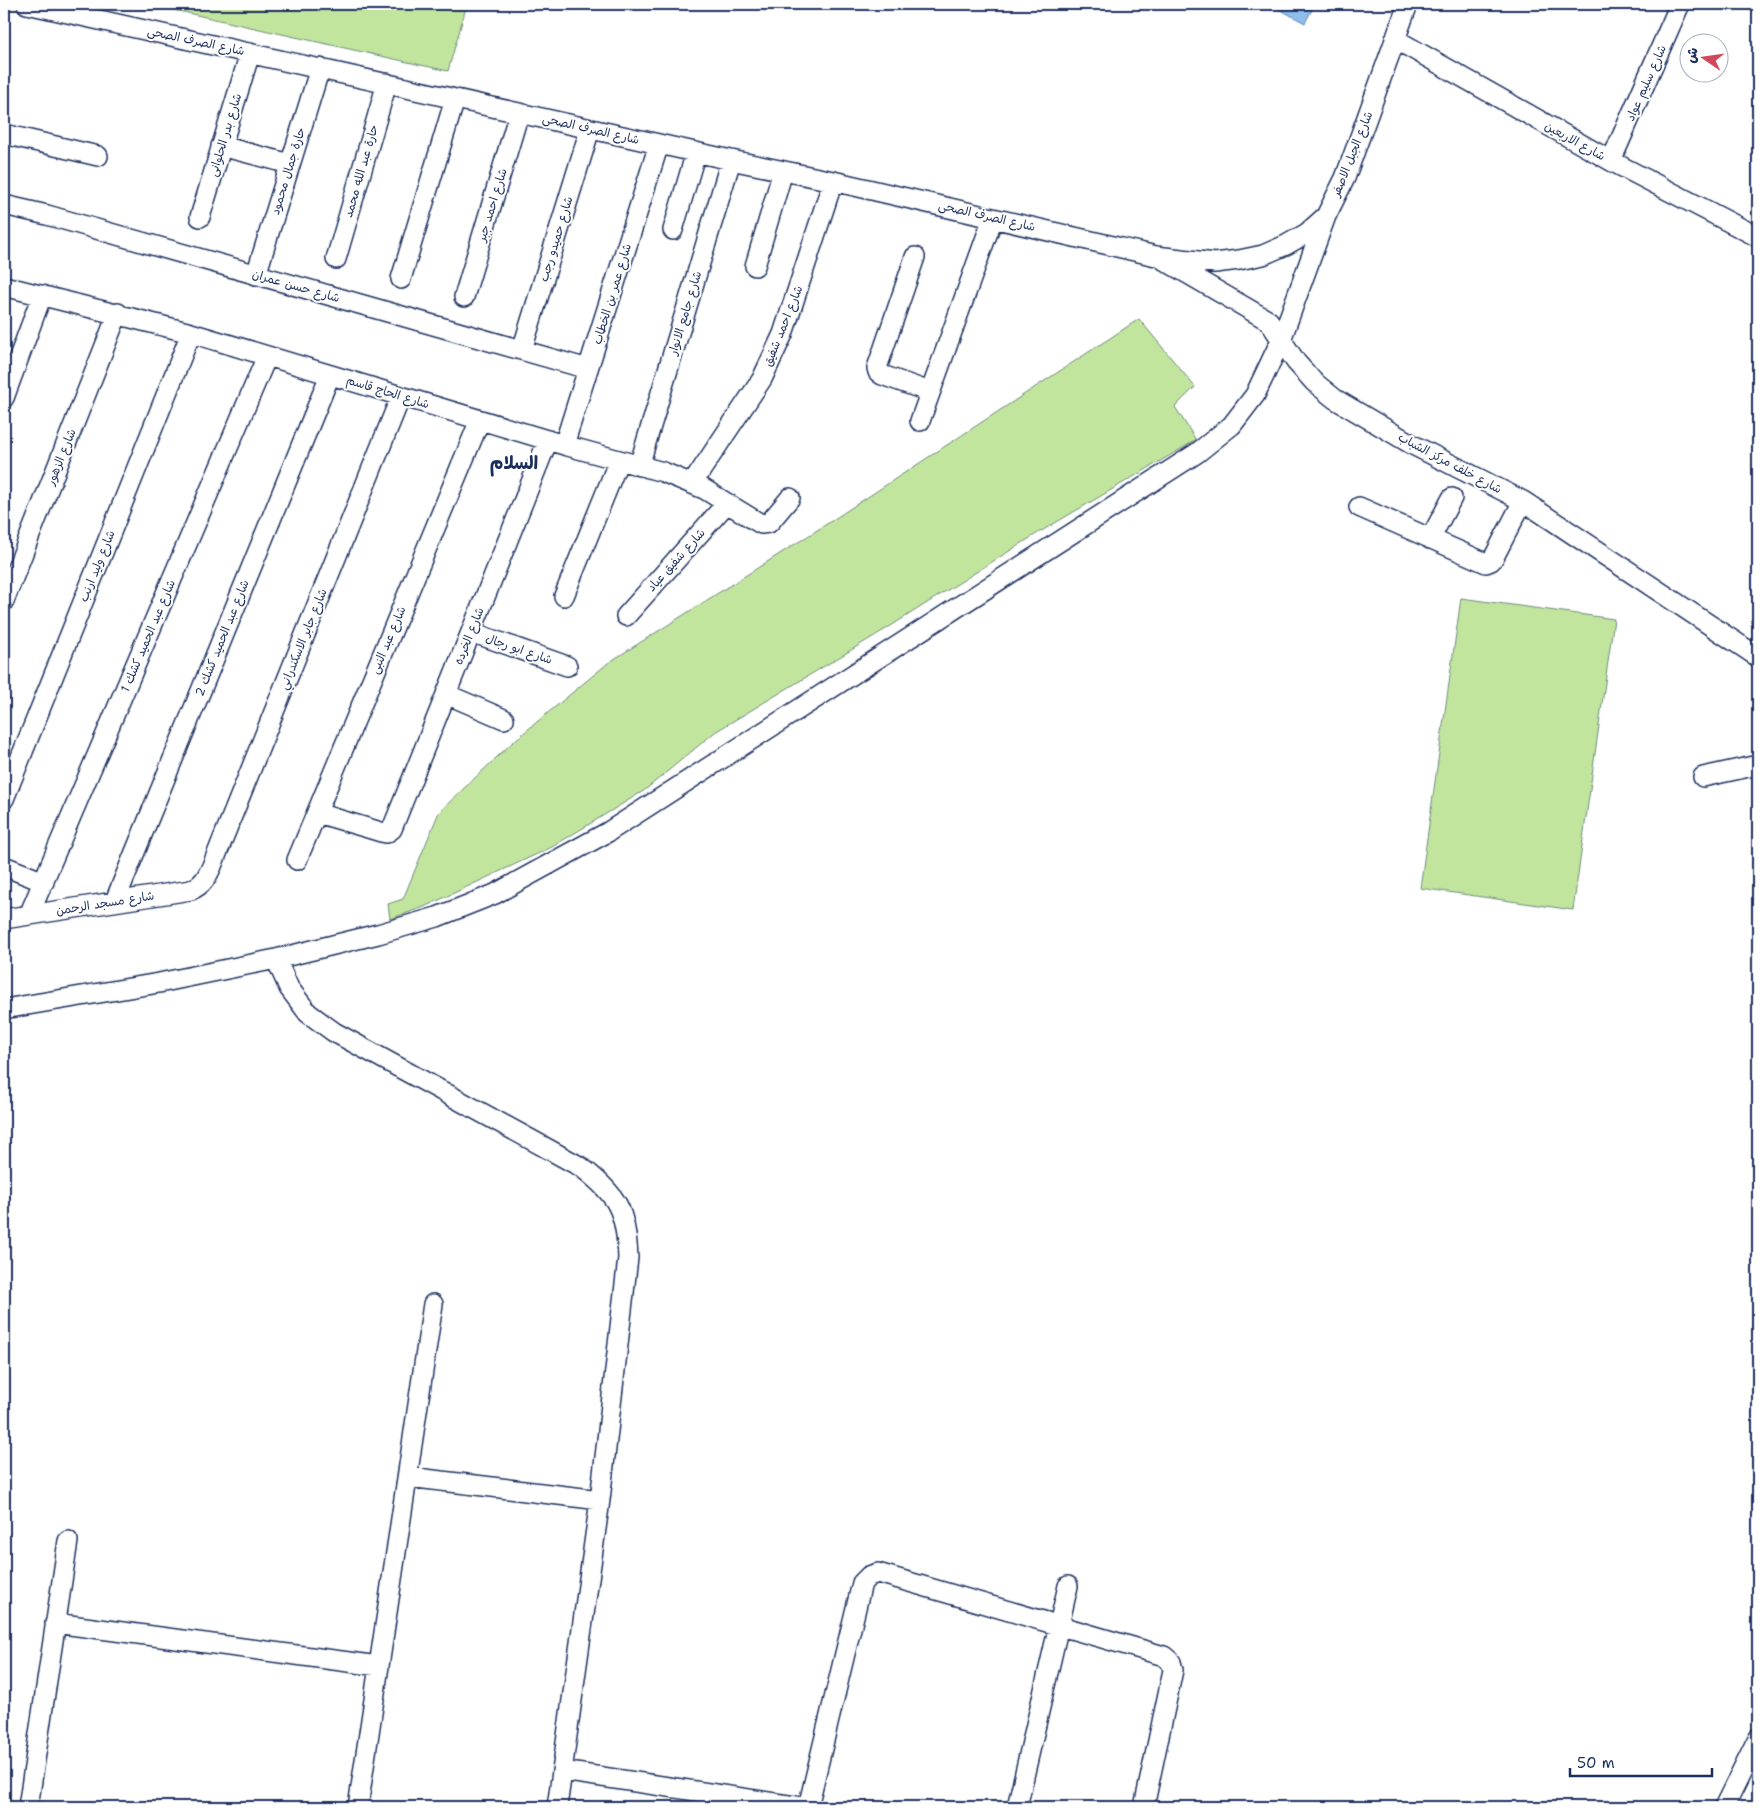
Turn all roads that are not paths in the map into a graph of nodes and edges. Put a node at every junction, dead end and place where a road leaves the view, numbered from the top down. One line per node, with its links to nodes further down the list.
1 (27, 4): 5 (street, شارع الصرف الصحى)
2 (1408, 4): 4 (street, شارع الجبل الاصفر)
3 (1680, 4): 17 (street, شارع سليم عواد)
4 (1395, 39): 17 (street, شارع الاربعين); 22 (street, شارع الجبل الاصفر)
5 (250, 53): 6 (street, شارع الصرف الصحى); 13 (street, شارع بدر الحلوانى)
6 (320, 68): 7 (street, شارع الصرف الصحى); 18 (street, حارة جمال محمود)
7 (387, 83): 8 (street, شارع الصرف الصحى); 29 (street, حارة عبد الله محمد)
8 (455, 98): 9 (street, شارع الصرف الصحى); 32 (street)
9 (519, 113): 10 (street, شارع الصرف الصحى); 35 (street, شارع احمد جبر)
10 (590, 129): 12 (street, شارع الصرف الصحى); 39 (street, شارع حميدو رجب)
11 (4, 134): 15 (street)
12 (659, 144): 14 (street, شارع الصرف الصحى); 41 (street, شارع عمر بن الخطاب)
13 (221, 146): 18 (street); 23 (street, شارع بدر الحلوانى)
14 (696, 152): 16 (street, شارع الصرف الصحى); 25 (street)
15 (98, 156)
16 (731, 160): 19 (street, شارع الصرف الصحى); 50 (street, شارع جامع الانوار)
17 (1611, 161): 26 (street, شارع الاربعين)
18 (290, 164): 31 (street, حارة جمال محمود)
19 (783, 170): 20 (street, شارع الصرف الصحى); 30 (street)
20 (833, 181): 24 (street, شارع الصرف الصحى); 51 (street, شارع احمد شفيق)
21 (4, 205): 31 (street, شارع حسن عمران)
22 (1326, 216): 27 (street, شارع الجبل الاصفر); 38 (street)
23 (200, 217)
24 (993, 218): 27 (street, شارع الصرف الصحى); 43 (street)
25 (673, 230)
26 (1758, 237)
27 (1156, 256): 38 (street, شارع خلف مركز الشباب)
28 (915, 257): 43 (street)
29 (336, 259)
30 (754, 266)
31 (256, 275): 39 (street, شارع حسن عمران)
32 (402, 279)
33 (4, 286): 34 (street, شارع الحاج قاسم)
34 (42, 295): 36 (street, شارع الحاج قاسم); 45 (street)
35 (464, 297)
36 (118, 314): 37 (street, شارع الحاج قاسم); 59 (street, شارع الزهور)
37 (191, 333): 40 (street, شارع الحاج قاسم); 68 (street, شارع وليد ارنب)
38 (1281, 340): 54 (street, شارع خلف مركز الشباب); 77 (street)
39 (522, 350): 41 (street, شارع حسن عمران)
40 (267, 356): 42 (street, شارع الحاج قاسم); 73 (street, شارع عبد الحميد كشك 1)
41 (588, 369): 48 (street, شارع عمر بن الخطاب)
42 (330, 375): 44 (street, شارع الحاج قاسم); 74 (street, شارع عبد الحميد كشك 2)
43 (930, 392): 47 (street)
44 (400, 396): 46 (street, شارع الحاج قاسم); 72 (street, شارع جابر الاسكندراني)
45 (4, 398)
46 (480, 420): 48 (street, شارع الحاج قاسم); 69 (street, شارع عبد النبى)
47 (920, 420)
48 (556, 442): 49 (street, شارع الحاج قاسم); 61 (street, شارع الخرده)
49 (619, 460): 50 (street, شارع الحاج قاسم); 58 (street)
50 (639, 466): 51 (street, شارع الحاج قاسم)
51 (692, 484): 55 (street, شارع الحاج قاسم)
52 (790, 498): 55 (street, شارع الحاج قاسم)
53 (1452, 498): 57 (street)
54 (1522, 501): 57 (street); 62 (street, شارع خلف مركز الشباب)
55 (727, 503): 60 (street, شارع شفيق عياد)
56 (1359, 507): 57 (street)
57 (1430, 539)
58 (564, 596)
59 (5, 597)
60 (626, 616)
61 (471, 632): 63 (street, شارع ابو رجال); 64 (street, شارع الخرده)
62 (1758, 657)
63 (567, 666)
64 (446, 694): 65 (street); 69 (street, شارع الخرده)
65 (504, 719)
66 (1758, 765): 67 (street)
67 (1703, 776)
68 (4, 798)
69 (316, 813): 70 (street, شارع عبد النبى)
70 (297, 860)
71 (4, 866): 73 (street)
72 (204, 881): 74 (street, شارع مسجد الرحمن)
73 (44, 882): 75 (street, شارع عبد الحميد كشك 1)
74 (115, 901): 75 (street, شارع مسجد الرحمن)
75 (29, 915): 76 (street, شارع مسجد الرحمن)
76 (4, 919)
77 (276, 959): 78 (street); 81 (street)
78 (4, 1009)
79 (433, 1304): 80 (street)
80 (408, 1477): 81 (street); 86 (street)
81 (600, 1500): 88 (street)
82 (68, 1541): 84 (street)
83 (1068, 1586): 85 (street)
84 (55, 1623): 86 (street); 90 (street)
85 (1059, 1625): 94 (street); 95 (street); 96 (street)
86 (380, 1666): 91 (street)
87 (1758, 1738): 97 (street)
88 (562, 1771): 89 (street); 92 (street)
89 (778, 1805): 93 (street)
90 (28, 1807)
91 (358, 1807)
92 (556, 1807)
93 (802, 1807)
94 (808, 1807)
95 (1017, 1807)
96 (1144, 1807)
97 (1724, 1807)

